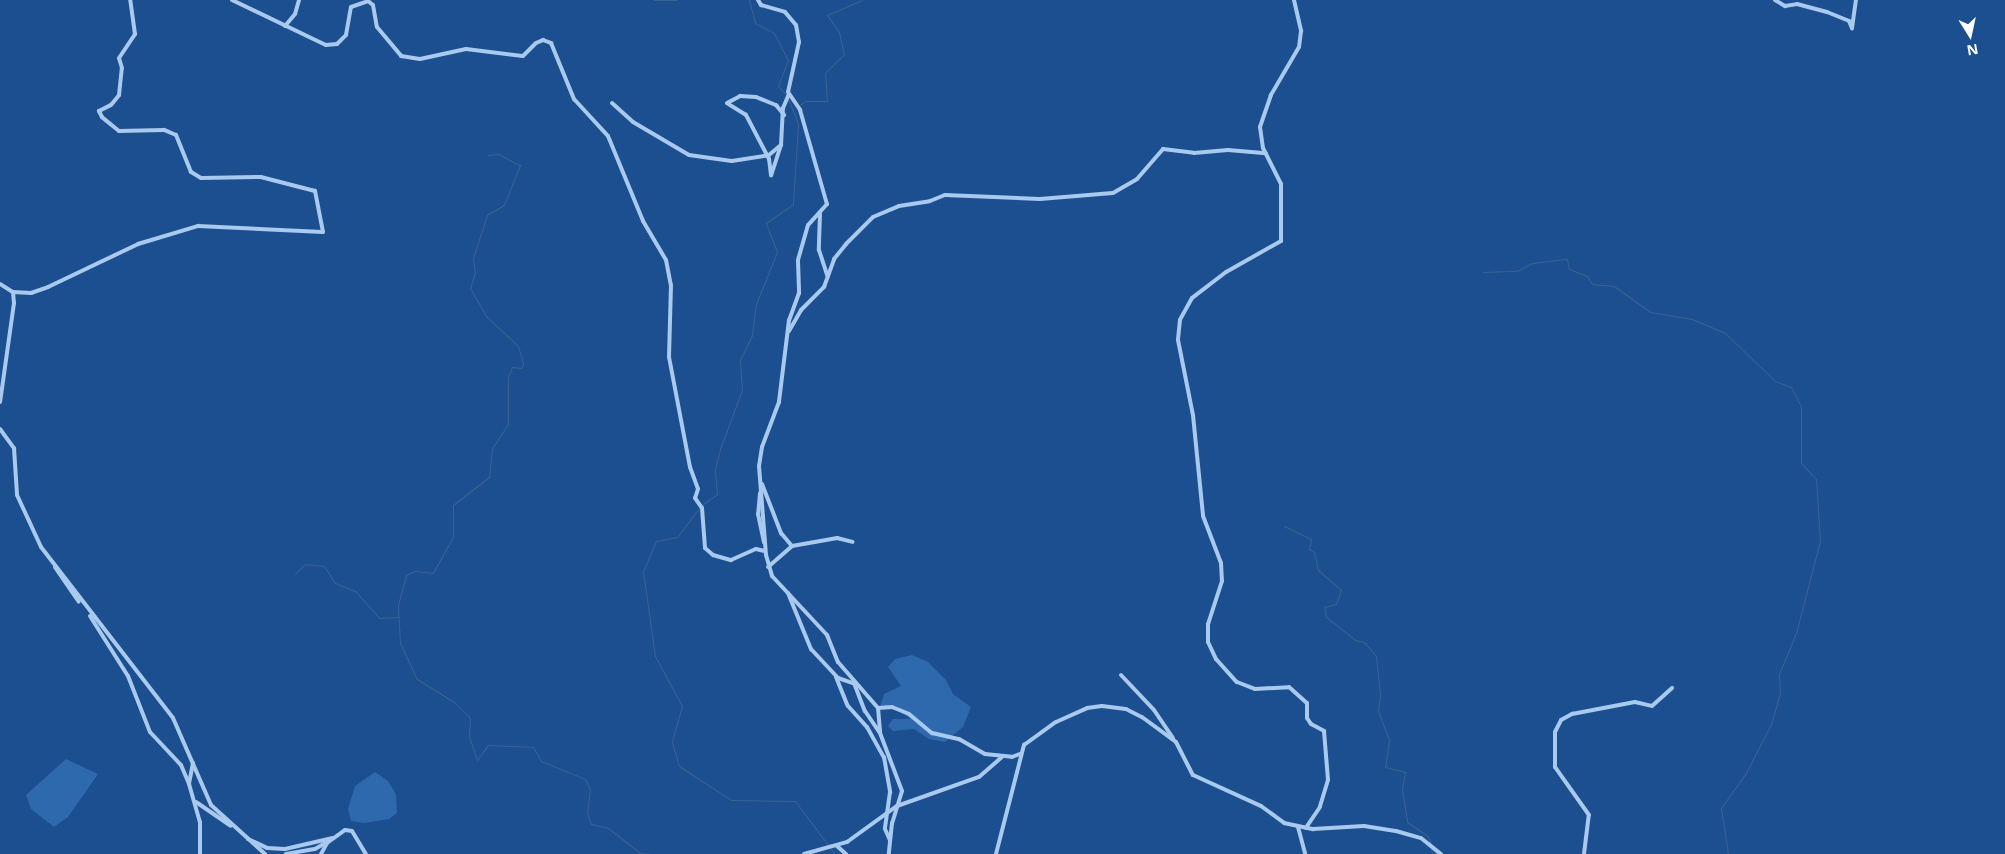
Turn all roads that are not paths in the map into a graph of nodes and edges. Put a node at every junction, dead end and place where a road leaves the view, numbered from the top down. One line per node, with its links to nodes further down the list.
1 (130, 0): 18 (street)
2 (232, 0): 8 (street)
3 (299, 0): 8 (street)
4 (758, 0): 9 (street)
5 (1294, 0): 13 (street)
6 (1775, 0): 7 (street)
7 (1856, 0)
8 (285, 26): 25 (street)
9 (788, 92): 11 (street); 15 (street)
10 (612, 103): 14 (street)
11 (784, 115): 12 (street); 14 (street)
12 (781, 145): 14 (street); 14 (street)
13 (1266, 153): 16 (street); 48 (street)
14 (768, 156)
15 (820, 214): 16 (street); 19 (street)
16 (828, 278): 19 (street)
17 (0, 284): 18 (street)
18 (14, 292): 20 (street)
19 (787, 334): 22 (street)
20 (0, 402)
21 (0, 429): 28 (street)
22 (761, 483): 24 (street); 25 (street)
23 (854, 542): 24 (street)
24 (792, 546): 26 (street)
25 (766, 553): 26 (street)
26 (768, 567): 27 (street)
27 (788, 593): 29 (street); 31 (street)
28 (87, 610): 41 (street); 42 (street)
29 (835, 675): 32 (street); 40 (street)
30 (1121, 675): 36 (street)
31 (850, 678): 32 (street); 34 (street)
32 (855, 684): 35 (street)
33 (1672, 688): 65 (street)
34 (878, 708): 35 (street); 39 (street)
35 (880, 733): 37 (street)
36 (1176, 742): 38 (street); 46 (street)
37 (885, 747): 40 (street); 44 (street)
38 (1020, 754): 39 (street); 62 (street)
39 (1002, 757): 44 (street)
40 (884, 758): 45 (street)
41 (193, 763): 42 (street); 47 (street)
42 (189, 784): 43 (street)
43 (196, 802): 47 (street); 54 (street)
44 (896, 806): 45 (street); 52 (street)
45 (888, 812): 52 (street); 53 (street)
46 (1298, 827): 48 (street); 63 (street)
47 (235, 828): 49 (street)
48 (1306, 828): 64 (street)
49 (246, 838): 50 (street); 55 (street)
50 (333, 838): 51 (street); 58 (street)
51 (329, 841): 56 (street); 57 (street)
52 (890, 842): 61 (street)
53 (833, 847): 59 (street); 60 (street)
54 (200, 854)
55 (265, 854)
56 (286, 854)
57 (321, 854)
58 (366, 854)
59 (804, 854)
60 (846, 854)
61 (889, 854)
62 (996, 854)
63 (1306, 854)
64 (1441, 854)
65 (1584, 854)

